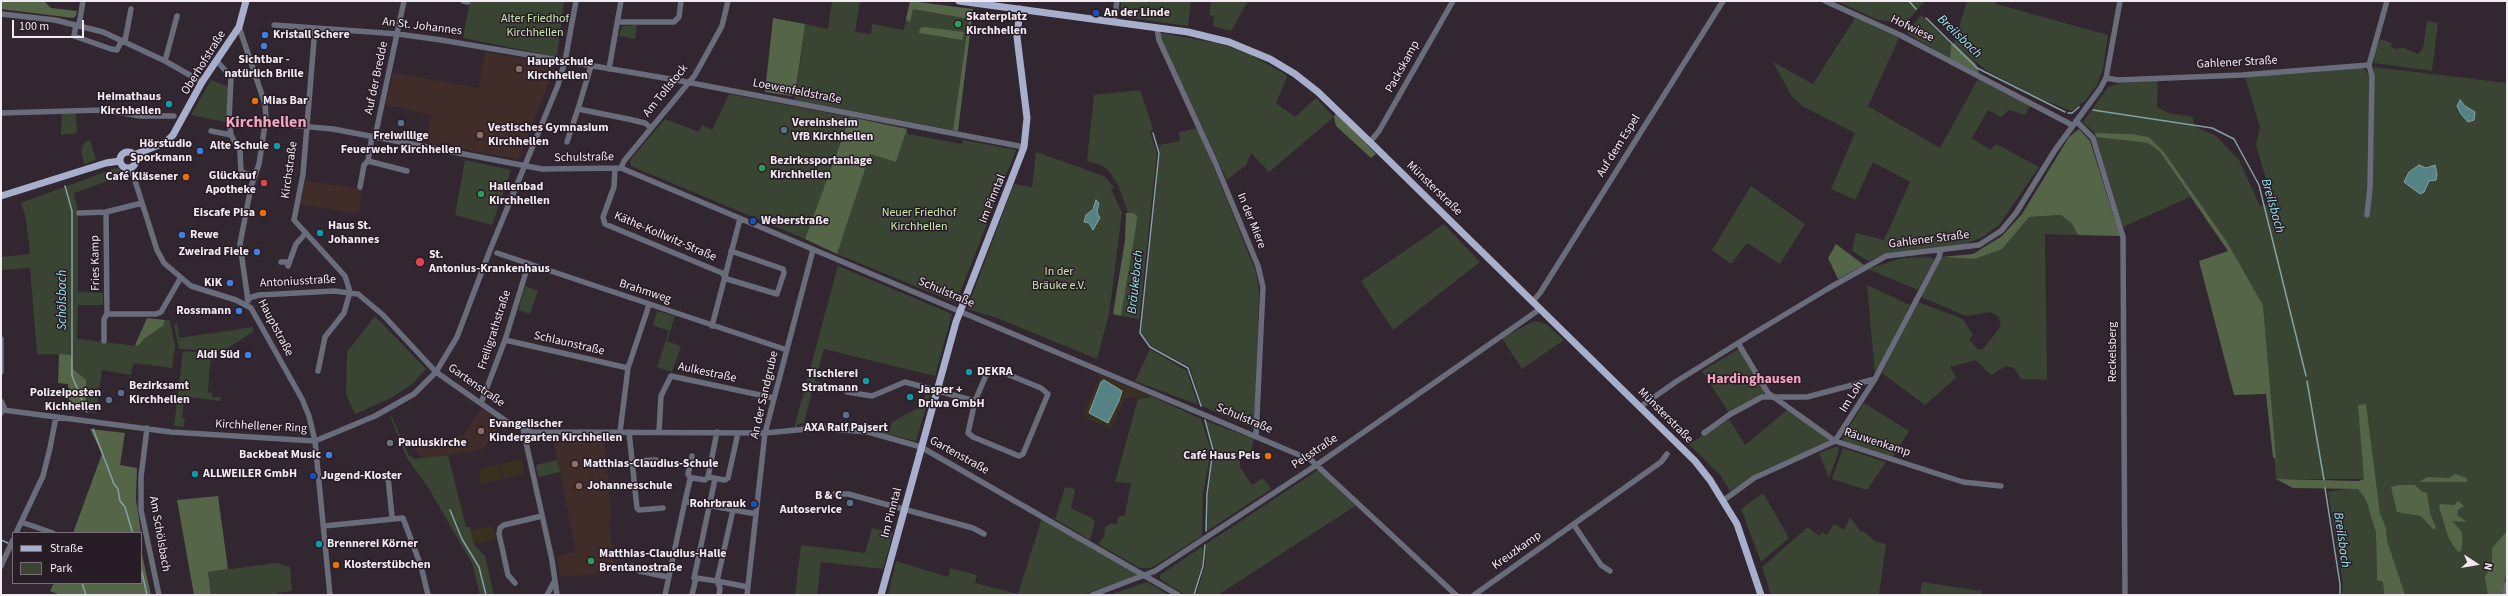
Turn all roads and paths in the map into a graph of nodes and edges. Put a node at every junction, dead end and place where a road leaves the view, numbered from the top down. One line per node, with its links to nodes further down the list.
1 (83, 1): 21 (street)
2 (246, 1): 23 (main road)
3 (404, 1): 26 (street, Auf der Bredde)
4 (576, 1): 30 (street, Kirchhellener Ring)
5 (621, 1): 19 (street)
6 (681, 1): 19 (street)
7 (728, 1): 36 (street, Am Tollstock)
8 (959, 1): 16 (main road, Münsterstraße)
9 (1117, 1): 20 (street)
10 (1453, 1): 48 (street, Packskamp)
11 (1723, 1): 76 (street, Auf dem Espel)
12 (1825, 1): 41 (street, Hofwiese)
13 (2120, 1): 34 (street, Gahlener Straße)
14 (2386, 1): 31 (street)
15 (131, 9): 27 (street)
16 (1020, 9): 20 (main road, Münsterstraße); 49 (main road, Im Pinntal)
17 (1, 14): 21 (street)
18 (177, 16): 29 (street)
19 (618, 22): 33 (street)
20 (1114, 22): 25 (main road, Münsterstraße)
21 (77, 25): 27 (street); 27 (street)
22 (274, 25): 24 (street, An St. Johannes)
23 (239, 27): 28 (main road, Oberhofstraße); 40 (street, Hauptstraße)
24 (315, 28): 26 (street, An St. Johannes); 42 (street, Kirchstraße)
25 (1157, 28): 48 (main road, Münsterstraße); 112 (street, In der Miere)
26 (398, 34): 30 (street, An St. Johannes); 46 (street, Auf der Bredde)
27 (123, 40): 29 (street)
28 (216, 60): 35 (main road, Oberhofstraße); 45 (street)
29 (166, 61): 35 (street)
30 (565, 61): 32 (street, Loewenfeldstraße); 53 (street, Kirchhellener Ring)
31 (2369, 65): 34 (street, Gahlener Straße); 63 (street)
32 (591, 66): 33 (street, Loewenfeldstraße); 37 (street)
33 (609, 69): 36 (street, Loewenfeldstraße)
34 (2106, 78): 41 (street, Gahlener Straße)
35 (202, 82): 50 (main road, Oberhofstraße)
36 (689, 83): 43 (street, Am Tollstock); 49 (street, Loewenfeldstraße)
37 (578, 109): 43 (street); 47 (street)
38 (1, 113): 39 (street)
39 (174, 116)
40 (266, 123): 42 (street, Schulstraße); 57 (street, Hauptstraße)
41 (2074, 123): 67 (street, Gahlener Straße); 169 (street, Reckelsberg)
42 (307, 127): 46 (street, Schulstraße); 65 (street, Kirchstraße)
43 (651, 128): 55 (street, Am Tollstock)
44 (211, 131): 45 (street)
45 (232, 135): 57 (street)
46 (374, 137): 52 (street); 53 (street, Schulstraße)
47 (567, 142)
48 (1370, 142): 76 (main road, Münsterstraße)
49 (1024, 146): 80 (main road, Im Pinntal)
50 (134, 155): 51 (main road); 54 (main road)
51 (120, 161): 54 (main road); 59 (main road)
52 (368, 161): 56 (street); 58 (street)
53 (524, 166): 55 (street, Schulstraße); 91 (street, Kirchhellener Ring)
54 (131, 168): 60 (street)
55 (618, 168): 64 (street, Schulstraße); 72 (street, Käthe-Kollwitz-Straße)
56 (407, 171)
57 (255, 176): 75 (street, Hauptstraße)
58 (360, 187)
59 (1, 196)
60 (142, 203): 61 (street); 73 (street)
61 (106, 212): 62 (street); 81 (street, Fries Kamp)
62 (79, 213)
63 (2367, 215)
64 (740, 219): 66 (street, Schulstraße); 68 (street)
65 (305, 234): 70 (street); 74 (street)
66 (813, 250): 80 (street, Schulstraße); 87 (street, An der Sandgrube)
67 (1941, 250): 86 (street, Gahlener Straße); 92 (street, Im Loh)
68 (731, 251): 72 (street); 72 (street)
69 (497, 253): 71 (street, Brahmweg)
70 (281, 262)
71 (532, 266): 78 (street, Brahmweg); 84 (street, Freiligrathstraße)
72 (724, 275): 82 (street)
73 (180, 278): 77 (street); 81 (street)
74 (350, 292): 75 (street, Antoniusstraße); 89 (street); 91 (street, Gartenstraße)
75 (249, 298): 77 (street, Hauptstraße)
76 (1532, 301): 79 (main road, Münsterstraße)
77 (246, 305): 113 (street, Hauptstraße)
78 (649, 305): 82 (street, Brahmweg); 88 (street)
79 (1540, 309): 100 (main road, Münsterstraße); 120 (street, Pelsstraße)
80 (960, 311): 93 (main road, Im Pinntal); 112 (street, Schulstraße)
81 (107, 314): 85 (street, Fries Kamp)
82 (712, 326): 87 (street, Brahmweg)
83 (1, 339): 90 (street)
84 (505, 340): 88 (street, Schlaunstraße); 99 (street, Freiligrathstraße)
85 (104, 341)
86 (1738, 343): 95 (street, Räuwenkamp); 100 (street, Gahlener Straße)
87 (787, 350): 96 (street, An der Sandgrube)
88 (628, 368): 105 (street)
89 (318, 371)
90 (1, 372)
91 (436, 372): 99 (street, Gartenstraße); 113 (street, Kirchhellener Ring)
92 (1875, 379): 95 (street); 114 (street, Im Loh)
93 (936, 390): 94 (street); 98 (street); 115 (main road, Im Pinntal)
94 (847, 392)
95 (1775, 397): 109 (street); 114 (street, Räuwenkamp)
96 (774, 398): 107 (street, Aulkestraße); 111 (street, An der Sandgrube)
97 (1, 401): 101 (street)
98 (975, 401): 98 (street)
99 (481, 403): 104 (street, Gartenstraße)
100 (1640, 407): 127 (main road, Münsterstraße)
101 (2, 411): 102 (street, Kirchhellener Ring)
102 (56, 417): 103 (street, Kirchhellener Ring); 136 (street)
103 (147, 428): 113 (street, Kirchhellener Ring); 154 (street, Am Schölsbach)
104 (523, 429): 105 (street, Gartenstraße); 134 (street)
105 (620, 432): 106 (street, Gartenstraße)
106 (629, 432): 107 (street, Gartenstraße); 119 (street)
107 (659, 432): 108 (street, Gartenstraße)
108 (717, 432): 110 (street, Gartenstraße); 122 (street)
109 (1704, 432)
110 (738, 433): 111 (street, Gartenstraße); 123 (street)
111 (765, 433): 115 (street, Gartenstraße); 133 (street, An der Sandgrube)
112 (1256, 436): 120 (street, Schulstraße)
113 (315, 440): 138 (street, Hauptstraße)
114 (1835, 441): 125 (street, Räuwenkamp); 127 (street)
115 (921, 447): 131 (main road, Im Pinntal); 146 (street, Gartenstraße)
116 (1667, 454): 137 (street, Kreuzkamp)
117 (692, 456): 124 (street)
118 (656, 460): 119 (street)
119 (631, 461): 130 (street)
120 (1318, 464): 146 (street, Pelsstraße); 166 (street, Schulstraße)
121 (388, 477): 135 (street)
122 (708, 477): 123 (street); 124 (street)
123 (715, 478): 129 (street)
124 (691, 479): 128 (street)
125 (2001, 486)
126 (835, 494): 131 (street)
127 (1724, 500): 168 (main road, Münsterstraße)
128 (685, 502): 129 (street); 147 (street)
129 (709, 506): 132 (street); 148 (street)
130 (663, 508)
131 (905, 509): 141 (street); 163 (main road, Im Pinntal)
132 (733, 510): 133 (street); 150 (street)
133 (756, 514): 153 (street, An der Sandgrube)
134 (542, 516): 149 (street); 151 (street)
135 (392, 517): 138 (street); 156 (street)
136 (21, 522): 139 (street); 140 (street)
137 (1574, 525): 145 (street); 167 (street, Kreuzkamp)
138 (324, 526): 155 (street, Hauptstraße)
139 (16, 532)
140 (50, 532)
141 (984, 534)
142 (12, 542): 143 (street)
143 (1, 566)
144 (632, 566): 147 (street)
145 (1610, 571)
146 (1146, 576): 164 (street, Pelsstraße); 165 (street, Gartenstraße)
147 (668, 577): 159 (street)
148 (696, 578): 150 (street); 160 (street)
149 (555, 580): 157 (street); 158 (street)
150 (717, 582): 153 (street); 161 (street)
151 (515, 583)
152 (2507, 584): 170 (street)
153 (748, 587): 162 (street, An der Sandgrube)
154 (159, 595)
155 (330, 595)
156 (428, 595)
157 (547, 595)
158 (558, 595)
159 (665, 595)
160 (692, 595)
161 (719, 595)
162 (747, 595)
163 (881, 595)
164 (1092, 595)
165 (1178, 595)
166 (1456, 595)
167 (1474, 595)
168 (1761, 595)
169 (2125, 595)
170 (2505, 595)

